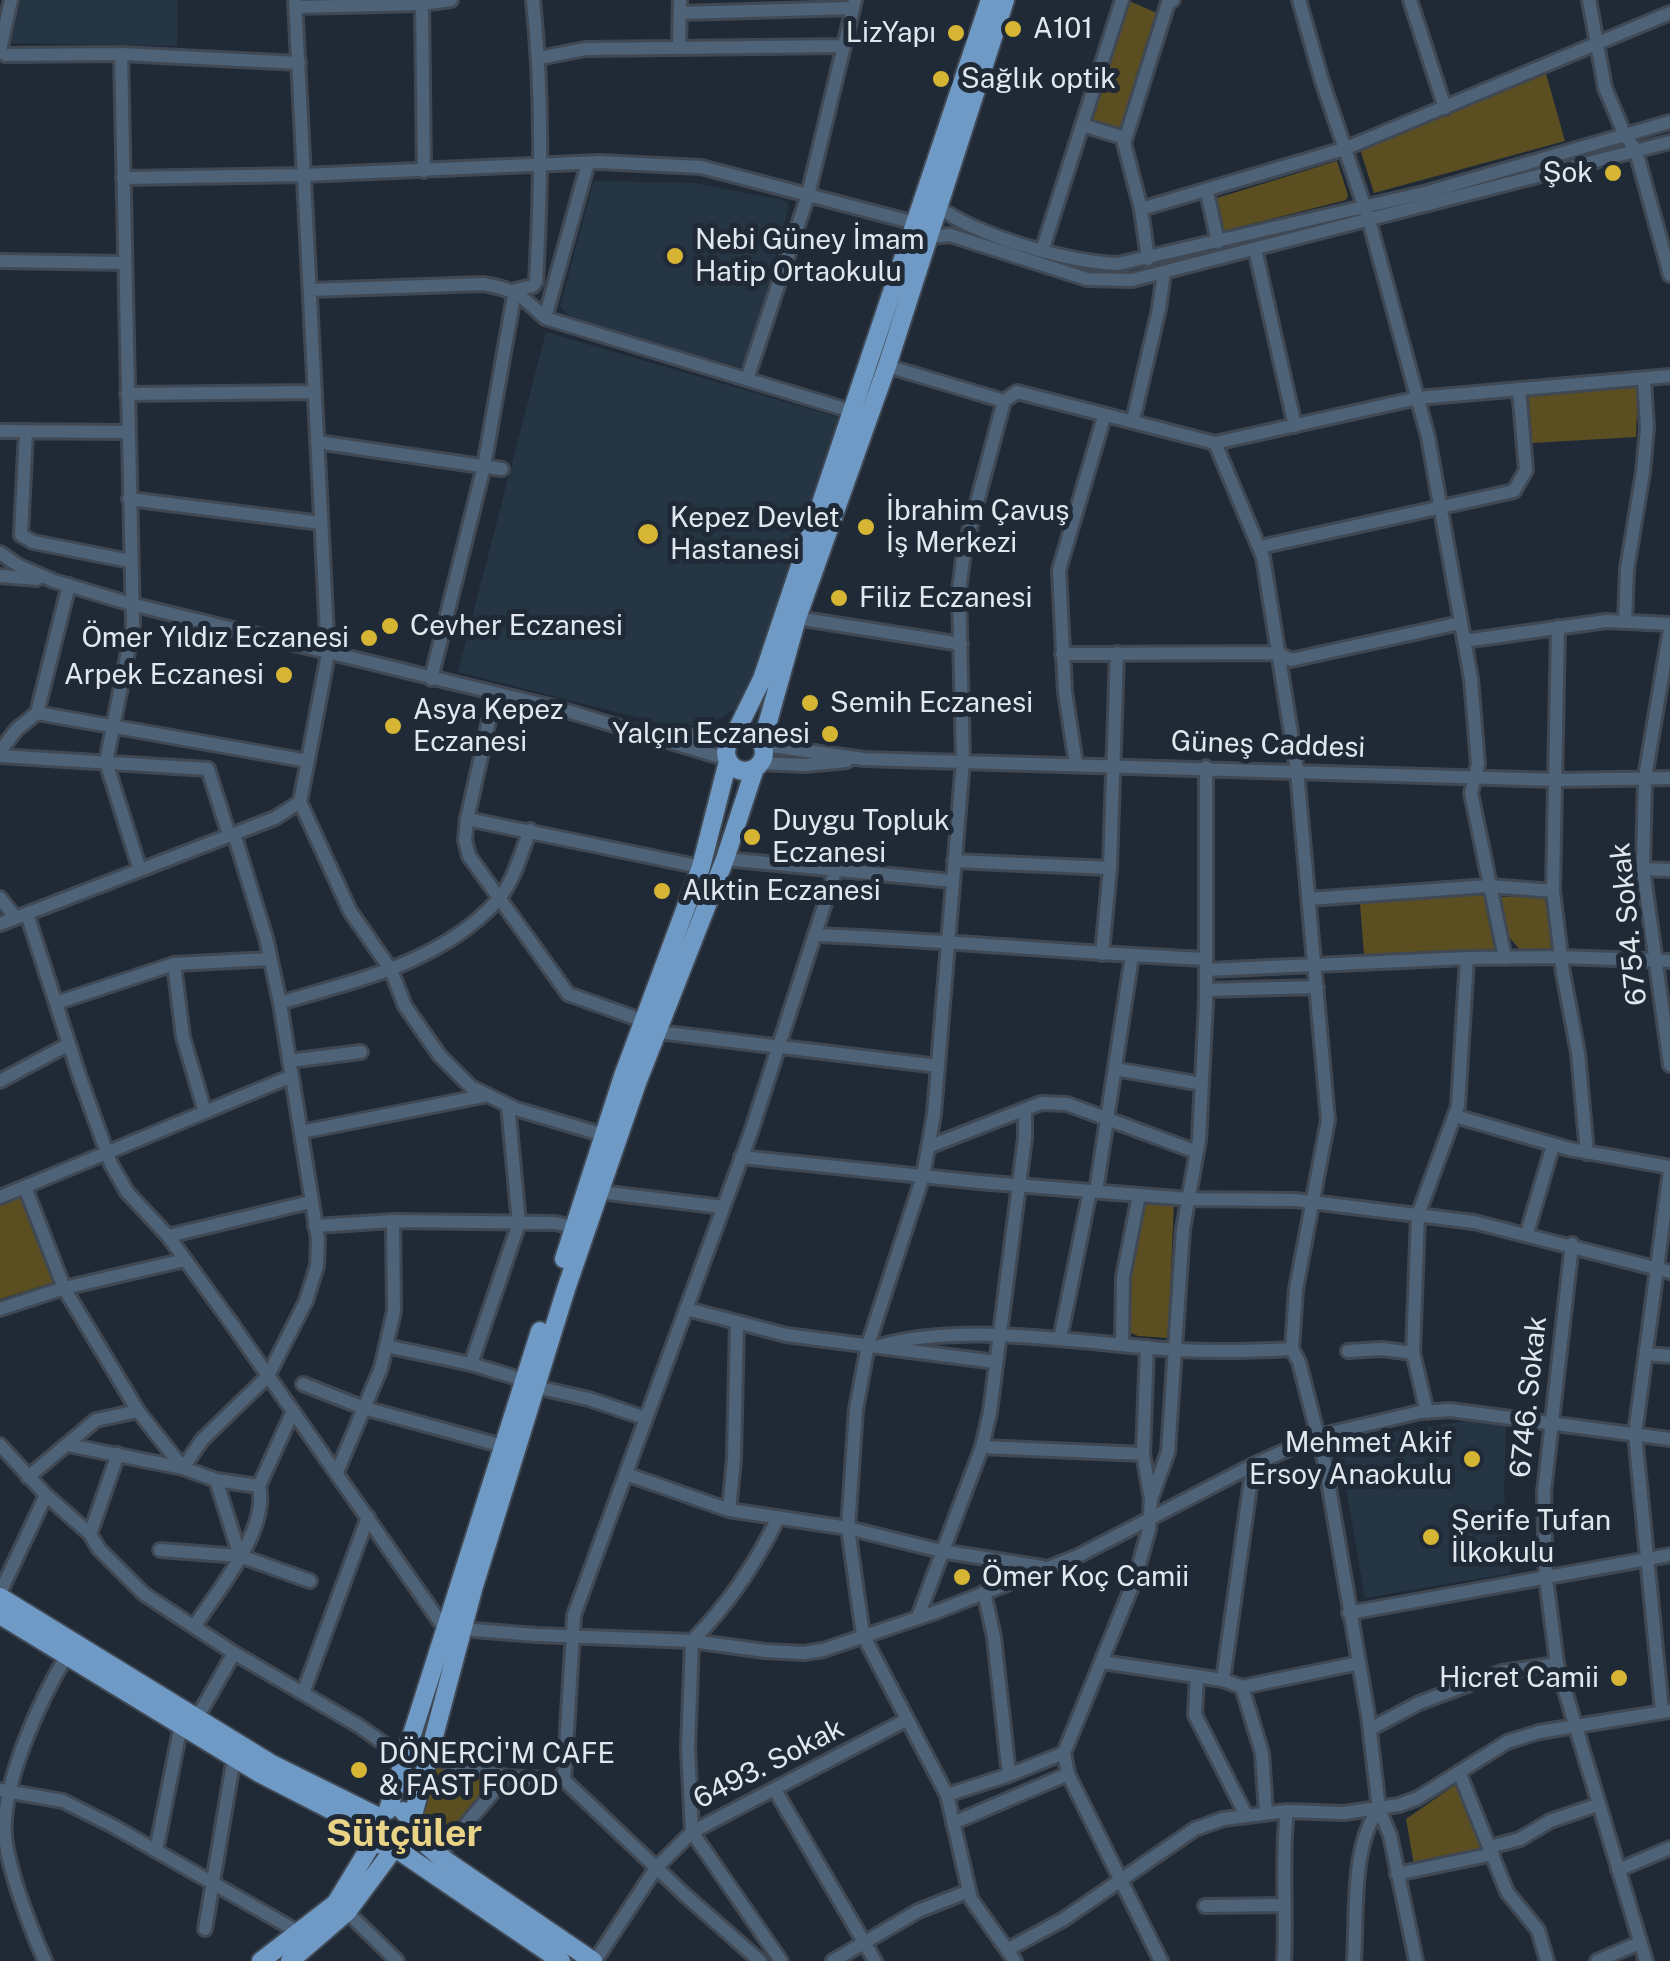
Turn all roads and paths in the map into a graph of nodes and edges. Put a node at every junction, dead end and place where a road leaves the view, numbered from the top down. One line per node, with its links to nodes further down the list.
1 (11, 0): 19 (street)
2 (451, 0): 11 (street)
3 (533, 0): 21 (street)
4 (990, 0): 41 (main road)
5 (1005, 0): 38 (main road)
6 (1122, 0): 25 (street)
7 (1299, 0): 29 (street)
8 (1410, 0): 23 (street)
9 (1590, 0): 16 (street)
10 (1167, 1): 27 (street)
11 (422, 2): 12 (street); 33 (street)
12 (296, 4): 22 (street)
13 (854, 4): 14 (street); 18 (street)
14 (680, 7): 17 (street)
15 (1670, 13): 16 (street)
16 (1596, 41): 23 (street); 26 (street)
17 (678, 46): 18 (street); 21 (street)
18 (844, 46): 37 (street)
19 (2, 52): 20 (street)
20 (121, 54): 22 (street); 35 (street)
21 (539, 58): 32 (street)
22 (299, 63): 34 (street)
23 (1445, 108): 29 (street)
24 (1670, 122): 26 (street)
25 (1082, 126): 27 (street); 45 (street)
26 (1624, 133): 30 (street); 40 (street)
27 (1125, 138): 39 (street)
28 (1670, 142): 30 (street)
29 (1344, 149): 36 (street); 40 (street)
30 (1636, 152): 40 (street); 42 (street)
31 (588, 163): 32 (street); 37 (street); 53 (street)
32 (542, 166): 33 (street); 52 (street)
33 (424, 171): 34 (street)
34 (304, 175): 35 (street); 51 (street)
35 (124, 178): 48 (street)
36 (1206, 192): 39 (street); 43 (street)
37 (808, 194): 41 (street); 56 (street)
38 (938, 207): 41 (main road); 45 (street)
39 (1141, 209): 46 (street)
40 (1367, 214): 43 (street); 44 (street); 61 (street)
41 (922, 230): 49 (street); 54 (main road); 63 (main road)
42 (1665, 237): 50 (street)
43 (1218, 242): 46 (street)
44 (1255, 248): 49 (street); 66 (street)
45 (1042, 250): 46 (street)
46 (1148, 259)
47 (0, 261): 48 (street)
48 (125, 263): 60 (street)
49 (1164, 272): 65 (street)
50 (1670, 275)
51 (310, 290): 52 (street); 59 (street)
52 (516, 290): 53 (street); 72 (street)
53 (545, 318): 56 (street)
54 (887, 366): 62 (street); 84 (main road)
55 (1670, 376): 57 (street)
56 (747, 378): 63 (street)
57 (1644, 378): 58 (street); 85 (street)
58 (1520, 390): 61 (street); 75 (street)
59 (315, 392): 60 (street); 70 (street)
60 (127, 394): 69 (street)
61 (1418, 398): 66 (street); 75 (street)
62 (1004, 402): 64 (street); 90 (street)
63 (851, 412): 102 (main road)
64 (1104, 417): 65 (street); 94 (street)
65 (1133, 420): 71 (street)
66 (1295, 426): 71 (street)
67 (0, 432): 68 (street)
68 (26, 432): 69 (street); 79 (street)
69 (128, 432): 74 (street)
70 (317, 442): 72 (street); 76 (street)
71 (1215, 444): 77 (street)
72 (484, 466): 73 (street); 95 (street)
73 (502, 469)
74 (129, 499): 76 (street); 79 (street)
75 (1438, 507): 77 (street); 86 (street)
76 (321, 523): 93 (street)
77 (1260, 547): 92 (street)
78 (0, 553): 81 (street)
79 (130, 561): 83 (street)
80 (0, 576): 81 (street)
81 (54, 581): 82 (street)
82 (69, 585): 83 (street); 99 (street)
83 (131, 604): 93 (street); 100 (street)
84 (797, 618): 90 (street); 104 (main road)
85 (1625, 622): 87 (street); 88 (street)
86 (1460, 623): 89 (street); 92 (street)
87 (1670, 626): 98 (street, 6754. Sokak)
88 (1558, 627): 89 (street); 116 (street)
89 (1464, 640): 114 (street)
90 (961, 644): 107 (street)
91 (1117, 653): 92 (street); 94 (street); 110 (street)
92 (1278, 653): 112 (street)
93 (328, 654): 95 (street); 106 (street)
94 (1062, 654): 109 (street)
95 (431, 678): 97 (street)
96 (1670, 692): 98 (street)
97 (495, 694): 101 (street); 118 (street)
98 (1657, 704): 113 (street, 6754. Sokak)
99 (37, 713): 100 (street); 103 (street)
100 (113, 726): 106 (street); 108 (street)
101 (658, 736): 102 (street); 105 (street)
102 (733, 736): 104 (main road); 105 (main road)
103 (0, 754): 108 (street)
104 (760, 755): 105 (main road); 107 (street, Güneş Caddesi); 121 (main road)
105 (727, 760): 123 (main road)
106 (308, 761): 117 (street)
107 (963, 761): 109 (street, Güneş Caddesi); 122 (street)
108 (106, 762): 120 (street); 127 (street)
109 (1076, 764): 110 (street, Güneş Caddesi)
110 (1114, 765): 111 (street, Güneş Caddesi); 124 (street)
111 (1206, 767): 112 (street, Güneş Caddesi); 147 (street)
112 (1297, 770): 114 (street, Güneş Caddesi); 133 (street)
113 (1645, 777): 115 (street, Güneş Caddesi); 116 (street, Güneş Caddesi); 126 (street, 6754. Sokak)
114 (1475, 778): 116 (street, Güneş Caddesi); 130 (street)
115 (1670, 778)
116 (1557, 780): 131 (street)
117 (300, 802): 120 (street); 149 (street)
118 (467, 819): 119 (street); 134 (street)
119 (530, 830): 123 (street); 134 (street)
120 (232, 834): 127 (street); 144 (street)
121 (725, 858): 125 (street); 154 (main road)
122 (954, 862): 124 (street); 129 (street)
123 (701, 868): 154 (main road)
124 (1110, 868): 139 (street)
125 (836, 869): 129 (street); 137 (street)
126 (1643, 869): 128 (street); 145 (street, 6754. Sokak)
127 (140, 870): 135 (street)
128 (1670, 870)
129 (952, 881): 138 (street)
130 (1489, 886): 131 (street); 133 (street); 143 (street)
131 (1553, 891): 141 (street)
132 (0, 898): 135 (street)
133 (1308, 899): 148 (street)
134 (498, 900): 149 (street); 154 (street)
135 (22, 916): 136 (street); 152 (street)
136 (0, 924)
137 (815, 935): 138 (street); 156 (street)
138 (948, 940): 139 (street); 159 (street)
139 (1102, 954): 140 (street)
140 (1132, 956): 147 (street); 161 (street)
141 (1562, 957): 143 (street); 145 (street); 176 (street)
142 (1467, 958): 143 (street); 148 (street); 168 (street)
143 (1505, 958)
144 (270, 959): 146 (street); 153 (street)
145 (1663, 961): 158 (street, 6754. Sokak)
146 (174, 964): 152 (street); 167 (street)
147 (1206, 965): 148 (street); 151 (street)
148 (1315, 968): 150 (street)
149 (391, 970): 153 (street); 164 (street)
150 (1317, 987): 151 (street); 188 (street)
151 (1206, 990): 163 (street)
152 (56, 1003): 155 (street)
153 (280, 1003): 160 (street)
154 (651, 1027): 156 (street); 171 (main road); 183 (main road)
155 (70, 1044): 162 (street); 174 (street)
156 (779, 1048): 159 (street); 177 (street)
157 (361, 1052): 160 (street)
158 (1670, 1065)
159 (938, 1066): 173 (street)
160 (290, 1069): 167 (street); 170 (street)
161 (1115, 1069): 163 (street); 169 (street)
162 (0, 1081)
163 (1202, 1084): 175 (street)
164 (488, 1095): 165 (street); 170 (street)
165 (508, 1105): 171 (street); 192 (street)
166 (1024, 1110): 169 (street); 173 (street); 180 (street)
167 (205, 1112): 174 (street)
168 (1455, 1116): 172 (street); 190 (street)
169 (1108, 1118): 175 (street); 182 (street)
170 (301, 1132): 187 (street)
171 (604, 1135): 194 (main road)
172 (1554, 1144): 176 (street); 195 (street)
173 (928, 1148): 179 (street)
174 (107, 1152): 181 (street); 196 (street)
175 (1197, 1152): 186 (street)
176 (1586, 1153): 178 (street)
177 (742, 1157): 179 (street); 189 (street)
178 (1670, 1168): 199 (street)
179 (923, 1176): 180 (street); 206 (street)
180 (1017, 1185): 182 (street); 204 (street)
181 (26, 1187): 185 (street); 200 (street)
182 (1093, 1191): 184 (street); 205 (street)
183 (600, 1192): 189 (street); 220 (main road)
184 (1139, 1195): 186 (street); 207 (street)
185 (0, 1198)
186 (1188, 1198): 188 (street); 211 (street)
187 (310, 1202): 193 (street); 196 (street)
188 (1312, 1202): 190 (street); 210 (street)
189 (723, 1208): 202 (street)
190 (1418, 1215): 195 (street); 213 (street)
191 (394, 1221): 192 (street); 193 (street); 208 (street)
192 (519, 1224): 194 (street); 217 (street)
193 (315, 1226): 218 (street)
194 (574, 1227): 220 (main road)
195 (1527, 1233): 197 (street)
196 (168, 1236): 198 (street)
197 (1572, 1244): 199 (street); 226 (street, 6746. Sokak)
198 (185, 1260): 200 (street); 218 (street)
199 (1663, 1271): 214 (street)
200 (64, 1288): 201 (street); 222 (street)
201 (0, 1308)
202 (687, 1309): 203 (street); 225 (street)
203 (736, 1322): 206 (street); 245 (street)
204 (1000, 1336): 205 (street); 206 (street); 216 (street)
205 (1060, 1340): 207 (street)
206 (874, 1345): 216 (street); 249 (street)
207 (1122, 1345): 209 (street)
208 (386, 1346): 217 (street); 221 (street)
209 (1147, 1347): 211 (street); 235 (street)
210 (1292, 1349): 211 (street); 228 (street)
211 (1176, 1350): 244 (street)
212 (1348, 1351): 213 (street)
213 (1413, 1354): 224 (street)
214 (1646, 1354): 215 (street); 227 (street)
215 (1670, 1356)
216 (996, 1362): 233 (street)
217 (471, 1364): 220 (street)
218 (268, 1376): 223 (street); 237 (street)
219 (302, 1384): 221 (street)
220 (530, 1384): 225 (street); 232 (main road); 265 (main road)
221 (364, 1408): 232 (street); 238 (street)
222 (138, 1411): 231 (street); 237 (street)
223 (294, 1411): 238 (street); 242 (street)
224 (1426, 1412): 226 (street); 228 (street)
225 (645, 1418): 239 (street)
226 (1554, 1424): 227 (street); 257 (street, 6746. Sokak)
227 (1636, 1434): 229 (street); 255 (street)
228 (1318, 1436): 236 (street); 261 (street)
229 (1670, 1440)
230 (0, 1445): 240 (street)
231 (68, 1445): 234 (street); 240 (street)
232 (503, 1446): 265 (main road)
233 (982, 1447): 235 (street); 252 (street)
234 (118, 1454): 237 (street); 250 (street)
235 (1143, 1454): 244 (street)
236 (1252, 1465): 248 (street); 275 (street)
237 (182, 1468): 241 (street)
238 (337, 1472): 246 (street)
239 (626, 1474): 245 (street); 267 (street)
240 (28, 1477): 243 (street)
241 (216, 1480): 242 (street); 254 (street)
242 (259, 1486): 254 (street)
243 (46, 1495): 250 (street); 260 (street)
244 (1150, 1500): 248 (street)
245 (729, 1510): 247 (street)
246 (368, 1517): 265 (street); 277 (street)
247 (778, 1518): 249 (street); 268 (street)
248 (1150, 1520): 256 (street); 271 (street)
249 (848, 1528): 252 (street); 266 (street)
250 (90, 1534): 264 (street)
251 (160, 1550): 254 (street)
252 (942, 1550): 256 (street); 263 (street)
253 (1670, 1555): 255 (street)
254 (240, 1556): 258 (street); 264 (street)
255 (1647, 1560): 257 (street); 278 (street)
256 (1044, 1567): 259 (street)
257 (1546, 1578): 261 (street); 273 (street, 6746. Sokak)
258 (310, 1581)
259 (984, 1592): 263 (street); 289 (street)
260 (0, 1596): 280 (main road)
261 (1349, 1612): 272 (street)
262 (0, 1615): 270 (main road)
263 (918, 1617): 266 (street)
264 (194, 1627): 269 (street)
265 (453, 1629): 267 (street); 284 (main road); 286 (main road)
266 (863, 1635): 268 (street); 279 (street)
267 (572, 1637): 268 (street); 291 (street)
268 (692, 1641): 303 (street)
269 (234, 1653): 277 (street); 280 (street)
270 (66, 1656): 280 (main road); 292 (street)
271 (1102, 1662): 274 (street); 283 (street)
272 (1358, 1663): 276 (street); 282 (street)
273 (1557, 1664): 281 (street, 6746. Sokak); 282 (street)
274 (1197, 1676): 275 (street); 299 (street)
275 (1222, 1680): 276 (street)
276 (1242, 1686): 298 (street)
277 (303, 1693): 286 (street)
278 (1666, 1711): 281 (street)
279 (906, 1720): 293 (street, 6493. Sokak); 294 (street)
280 (189, 1722): 285 (main road); 301 (main road); 307 (street)
281 (1576, 1726): 287 (street); 295 (street, 6746. Sokak)
282 (1370, 1729): 296 (street)
283 (1064, 1753): 288 (street); 289 (street)
284 (427, 1756): 290 (street); 302 (main road)
285 (234, 1757): 301 (main road); 313 (street)
286 (404, 1757): 301 (main road)
287 (1459, 1772): 296 (street); 306 (street)
288 (1068, 1774): 300 (street); 312 (street)
289 (1009, 1775): 294 (street)
290 (506, 1777): 291 (street); 308 (street)
291 (564, 1780): 309 (street)
292 (6, 1790): 307 (street); 325 (street)
293 (775, 1790): 303 (street, 6493. Sokak); 320 (street)
294 (946, 1796): 300 (street)
295 (1598, 1805): 306 (street); 310 (street, 6746. Sokak)
296 (1379, 1808): 297 (street); 311 (street); 335 (street)
297 (1288, 1812): 298 (street); 315 (street)
298 (1266, 1813): 299 (street)
299 (1246, 1815): 312 (street)
300 (952, 1823): 314 (street)
301 (379, 1824): 302 (main road); 305 (main road); 319 (main road)
302 (413, 1826): 305 (main road); 308 (main road)
303 (692, 1832): 309 (street, 6493. Sokak); 331 (street)
304 (1670, 1848): 310 (street)
305 (395, 1850): 317 (main road); 328 (main road)
306 (1492, 1850): 311 (street); 337 (street)
307 (156, 1851): 313 (street)
308 (440, 1856): 329 (main road)
309 (656, 1868): 329 (street, 6493. Sokak); 330 (street)
310 (1618, 1870): 321 (street, 6746. Sokak)
311 (1397, 1874): 336 (street)
312 (1119, 1879): 322 (street); 324 (street)
313 (212, 1883): 318 (street); 319 (street)
314 (969, 1892): 320 (street); 322 (street)
315 (1286, 1905): 316 (street); 334 (street)
316 (1205, 1906)
317 (347, 1912): 323 (main road); 327 (street)
318 (205, 1929)
319 (300, 1933): 326 (main road)
320 (866, 1942): 332 (street); 333 (street)
321 (1639, 1943): 338 (street); 339 (street, 6746. Sokak)
322 (1011, 1956)
323 (293, 1960)
324 (1156, 1960)
325 (44, 1961)
326 (261, 1961)
327 (397, 1961)
328 (560, 1961)
329 (594, 1961)
330 (760, 1961)
331 (780, 1961)
332 (834, 1961)
333 (875, 1961)
334 (1284, 1961)
335 (1354, 1961)
336 (1416, 1961)
337 (1547, 1961)
338 (1597, 1961)
339 (1646, 1961)

